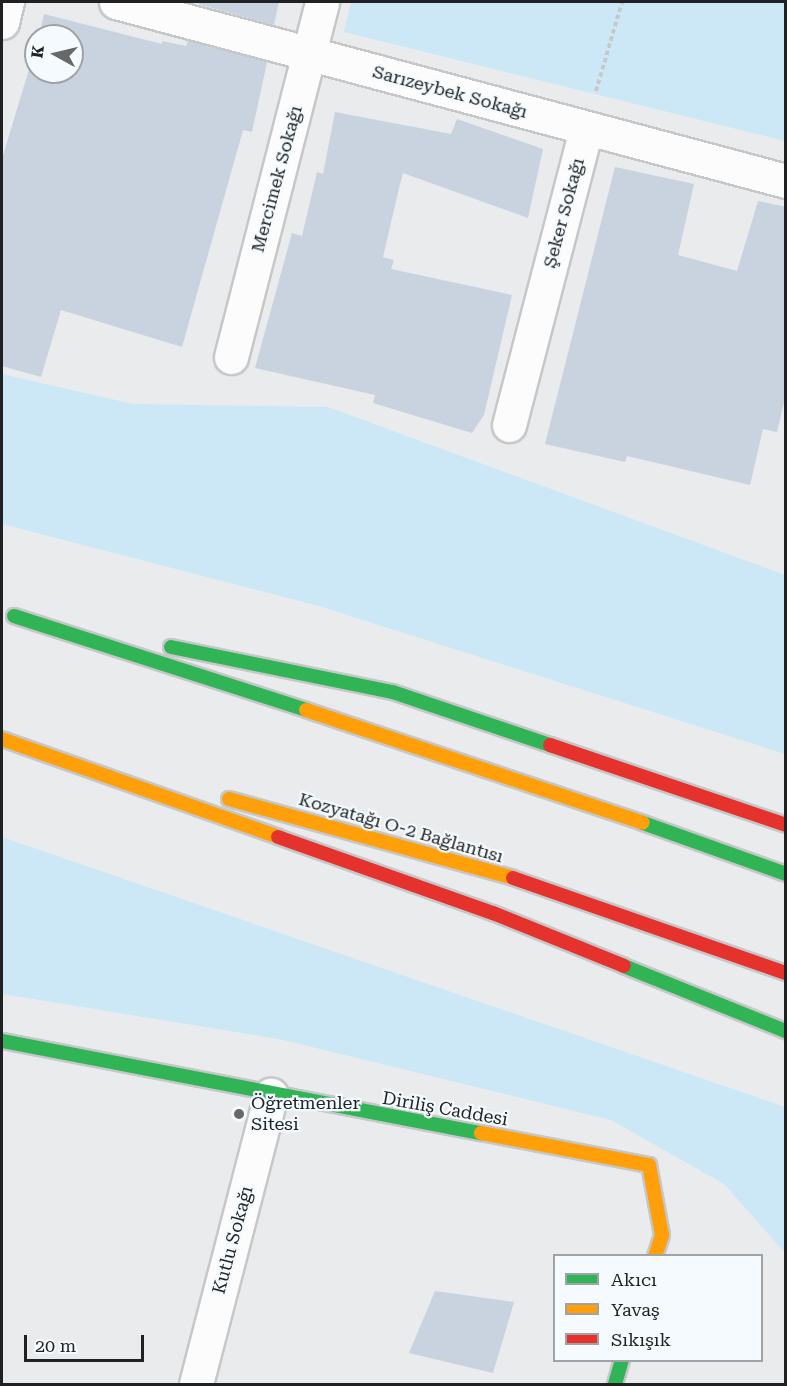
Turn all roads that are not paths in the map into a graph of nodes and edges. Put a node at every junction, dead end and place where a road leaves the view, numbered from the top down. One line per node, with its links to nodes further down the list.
1 (7, 2): 4 (street)
2 (116, 2): 5 (street, Sarızeybek Sokağı)
3 (322, 2): 5 (street, Mercimek Sokağı)
4 (2, 21)
5 (310, 53): 6 (street, Sarızeybek Sokağı); 8 (street, Mercimek Sokağı)
6 (586, 130): 7 (street, Sarızeybek Sokağı); 9 (street, Şeker Sokağı)
7 (786, 181)
8 (231, 357)
9 (509, 425)
10 (8, 614): 14 (main road); 15 (main road)
11 (2, 738): 12 (main road); 17 (main road)
12 (174, 784)
13 (209, 794): 16 (main road, Kozyatağı O-2 Bağlantısı)
14 (786, 825)
15 (786, 874)
16 (786, 973)
17 (786, 1031)
18 (2, 1041): 19 (main road, Diriliş Caddesi)
19 (271, 1095): 20 (main road, Diriliş Caddesi); 22 (street, Kutlu Sokağı)
20 (656, 1254)
21 (621, 1362): 23 (main road)
22 (196, 1384)
23 (615, 1384)

